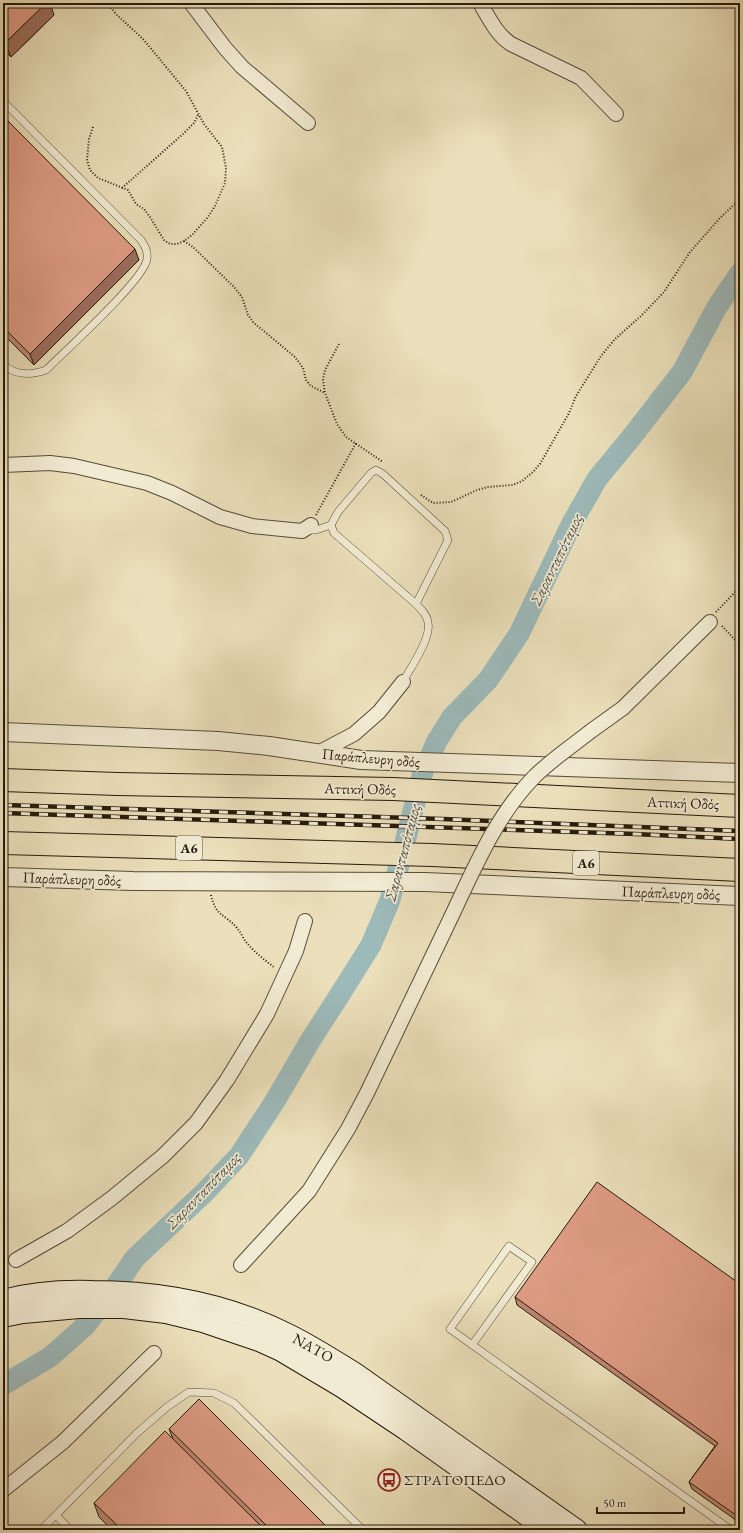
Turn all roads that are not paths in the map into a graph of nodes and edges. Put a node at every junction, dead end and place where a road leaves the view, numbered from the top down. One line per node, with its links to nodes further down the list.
1 (191, 3): 5 (street)
2 (480, 3): 4 (street)
3 (3, 101): 6 (lane)
4 (616, 114)
5 (308, 123)
6 (3, 364)
7 (3, 465): 9 (street)
8 (331, 525): 9 (lane); 10 (lane); 10 (lane)
9 (306, 528)
10 (416, 604): 12 (lane)
11 (710, 622): 24 (street, bridge)
12 (403, 682): 14 (street)
13 (3, 732): 14 (street, Παράπλευρη οδός)
14 (318, 753): 15 (street, Παράπλευρη οδός)
15 (740, 773)
16 (3, 780): 17 (highway, Αττική Οδός)
17 (740, 806)
18 (3, 843): 19 (highway, Α6)
19 (740, 870)
20 (3, 877): 21 (street, Παράπλευρη οδός)
21 (740, 896)
22 (305, 921): 23 (street)
23 (16, 1260)
24 (241, 1265)
25 (3, 1300): 26 (main road, ΝΑΤΟ)
26 (38, 1302): 27 (main road, ΝΑΤΟ); 28 (main road, ΝΑΤΟ)
27 (166, 1304): 36 (main road, ΝΑΤΟ); 37 (main road, ΝΑΤΟ)
28 (3, 1317)
29 (472, 1345): 29 (lane); 38 (lane)
30 (154, 1353): 31 (street)
31 (3, 1490)
32 (56, 1515): 33 (lane); 34 (lane); 35 (lane)
33 (41, 1530)
34 (70, 1530)
35 (363, 1530)
36 (547, 1530)
37 (577, 1530)
38 (730, 1530)

